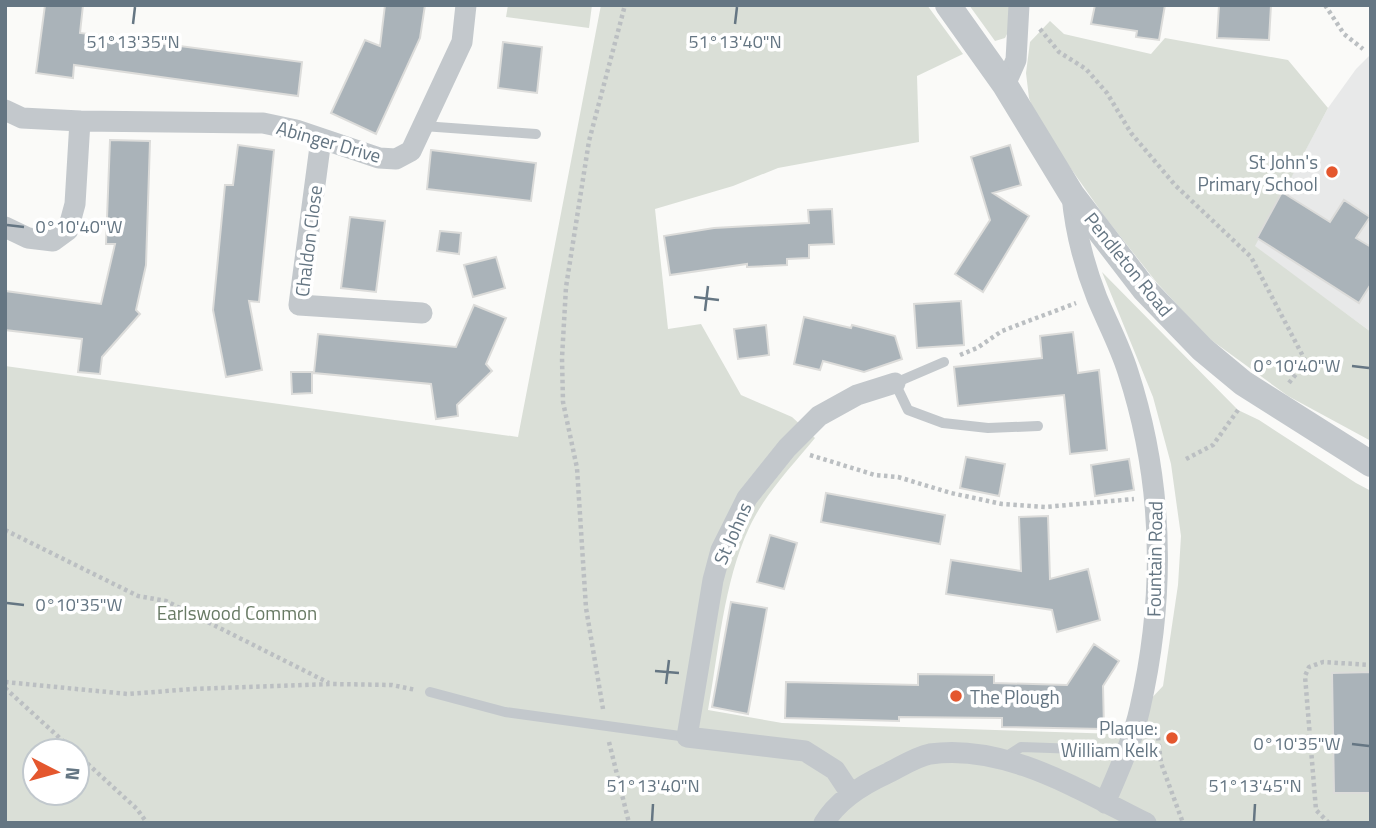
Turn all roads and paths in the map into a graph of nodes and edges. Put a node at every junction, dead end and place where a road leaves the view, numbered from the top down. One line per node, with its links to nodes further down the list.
1 (466, 5): 11 (street, Abinger Drive)
2 (625, 5): 33 (path)
3 (948, 5): 8 (street, Pendleton Road)
4 (1019, 5): 8 (street)
5 (1325, 5): 7 (path)
6 (1037, 26): 19 (path)
7 (1363, 50)
8 (1005, 85): 14 (street, Pendleton Road)
9 (5, 110): 10 (street, Abinger Drive)
10 (80, 121): 13 (street, Abinger Drive); 15 (street)
11 (423, 126): 12 (lane); 13 (street, Abinger Drive)
12 (536, 134)
13 (321, 139): 17 (street, Chaldon Close)
14 (1072, 195): 16 (street, Fountain Road); 21 (street, Pendleton Road)
15 (5, 227)
16 (1096, 296): 18 (path); 26 (street, Fountain Road)
17 (422, 313)
18 (944, 362): 20 (lane)
19 (1277, 379)
20 (895, 383): 22 (lane); 23 (street, St Johns)
21 (1243, 383): 24 (path); 25 (street, Pendleton Road)
22 (1038, 426)
23 (787, 448): 26 (path); 35 (street, St Johns)
24 (1186, 459)
25 (1371, 464)
26 (1156, 498): 32 (street, Fountain Road)
27 (5, 530): 29 (path)
28 (1371, 664): 46 (path)
29 (331, 684): 30 (path); 31 (path)
30 (5, 685): 34 (path)
31 (430, 692): 33 (lane)
32 (1140, 709): 40 (street, Fountain Road); 45 (path)
33 (606, 727): 35 (lane); 42 (path)
34 (60, 737)
35 (687, 737): 39 (street)
36 (1079, 749): 37 (lane)
37 (1002, 759): 39 (street); 40 (street)
38 (91, 766): 41 (path)
39 (851, 794): 43 (street)
40 (1105, 803): 44 (street)
41 (148, 823)
42 (629, 823)
43 (824, 823)
44 (1146, 823)
45 (1183, 823)
46 (1329, 823)

